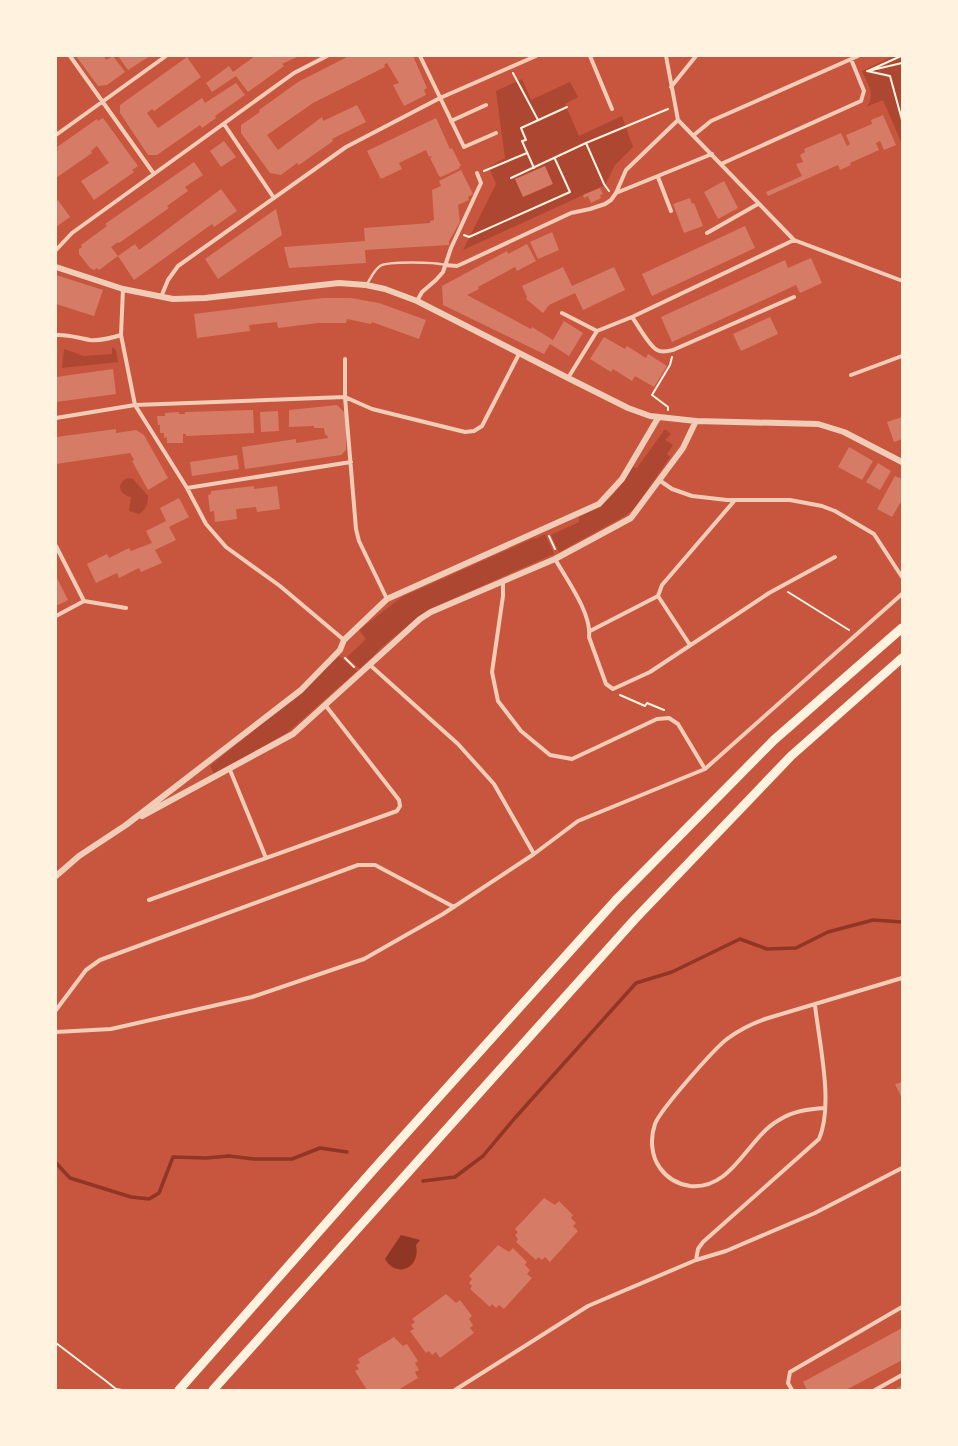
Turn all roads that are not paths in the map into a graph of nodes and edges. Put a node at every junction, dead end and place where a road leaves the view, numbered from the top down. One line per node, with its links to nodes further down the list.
1 (70, 56): 13 (street)
2 (166, 56): 13 (street)
3 (327, 56): 18 (street)
4 (420, 56): 12 (street)
5 (536, 56): 12 (street)
6 (590, 56): 15 (street)
7 (666, 56): 11 (street)
8 (696, 56): 11 (street)
9 (858, 56): 10 (street)
10 (851, 59): 21 (street); 23 (street)
11 (671, 87): 16 (street)
12 (440, 98): 17 (street); 28 (street)
13 (102, 102): 20 (street); 25 (street)
14 (486, 105): 17 (street)
15 (612, 108)
16 (678, 120): 21 (street); 27 (street)
17 (451, 121): 19 (street)
18 (224, 124): 25 (street); 28 (street)
19 (496, 133)
20 (56, 135)
21 (694, 135): 22 (street)
22 (712, 154): 23 (street); 26 (street)
23 (721, 164): 29 (street)
24 (477, 173): 34 (street)
25 (154, 174): 33 (street)
26 (658, 177): 27 (street); 30 (street)
27 (615, 195): 34 (street)
28 (274, 198): 39 (street)
29 (758, 204): 31 (street); 32 (street)
30 (671, 211)
31 (706, 233)
32 (794, 240): 36 (street); 43 (street)
33 (56, 250)
34 (445, 265): 37 (lane); 41 (street)
35 (56, 267): 38 (street)
36 (900, 280)
37 (366, 285): 39 (street); 41 (street)
38 (123, 289): 39 (street); 46 (street)
39 (161, 297)
40 (794, 297): 43 (street)
41 (417, 301): 47 (street)
42 (562, 313): 44 (street)
43 (632, 317): 44 (street)
44 (597, 331): 51 (street)
45 (56, 335): 46 (street)
46 (121, 336): 53 (street)
47 (520, 354): 51 (street); 52 (street)
48 (902, 356): 50 (street)
49 (345, 359): 52 (street)
50 (851, 375)
51 (568, 378): 55 (street)
52 (345, 397): 53 (street); 57 (street)
53 (135, 406): 54 (street); 60 (street)
54 (56, 418)
55 (658, 418): 56 (street); 69 (street)
56 (696, 421): 58 (street); 59 (street)
57 (351, 462): 60 (street); 69 (street)
58 (902, 462)
59 (659, 480): 61 (street); 64 (street)
60 (187, 488): 75 (street)
61 (735, 500): 65 (street); 68 (street)
62 (56, 546): 70 (street)
63 (835, 557): 76 (street)
64 (557, 558): 66 (street); 73 (street)
65 (902, 577)
66 (503, 582): 78 (street); 80 (street)
67 (902, 594): 80 (street)
68 (658, 596): 73 (street); 76 (street)
69 (387, 599): 75 (street)
70 (84, 601): 71 (street); 72 (street)
71 (126, 608)
72 (56, 616)
73 (590, 631): 76 (street)
74 (899, 631): 97 (highway)
75 (344, 640): 82 (street)
76 (690, 645)
77 (902, 658): 98 (highway)
78 (370, 665): 79 (street); 83 (street)
79 (326, 706): 81 (street); 84 (street)
80 (705, 769): 83 (street)
81 (230, 770): 82 (street); 84 (street)
82 (126, 824): 85 (street)
83 (534, 854): 87 (street)
84 (266, 858): 86 (street)
85 (56, 876)
86 (149, 900)
87 (454, 907): 90 (street); 91 (street)
88 (902, 978): 89 (street)
89 (814, 1005): 92 (street); 92 (street)
90 (56, 1010)
91 (56, 1032)
92 (826, 1108): 94 (street)
93 (902, 1168): 94 (street)
94 (696, 1260): 99 (street)
95 (902, 1307): 100 (street)
96 (902, 1375): 101 (street)
97 (179, 1390)
98 (213, 1390)
99 (455, 1390)
100 (792, 1390)
101 (876, 1390)

